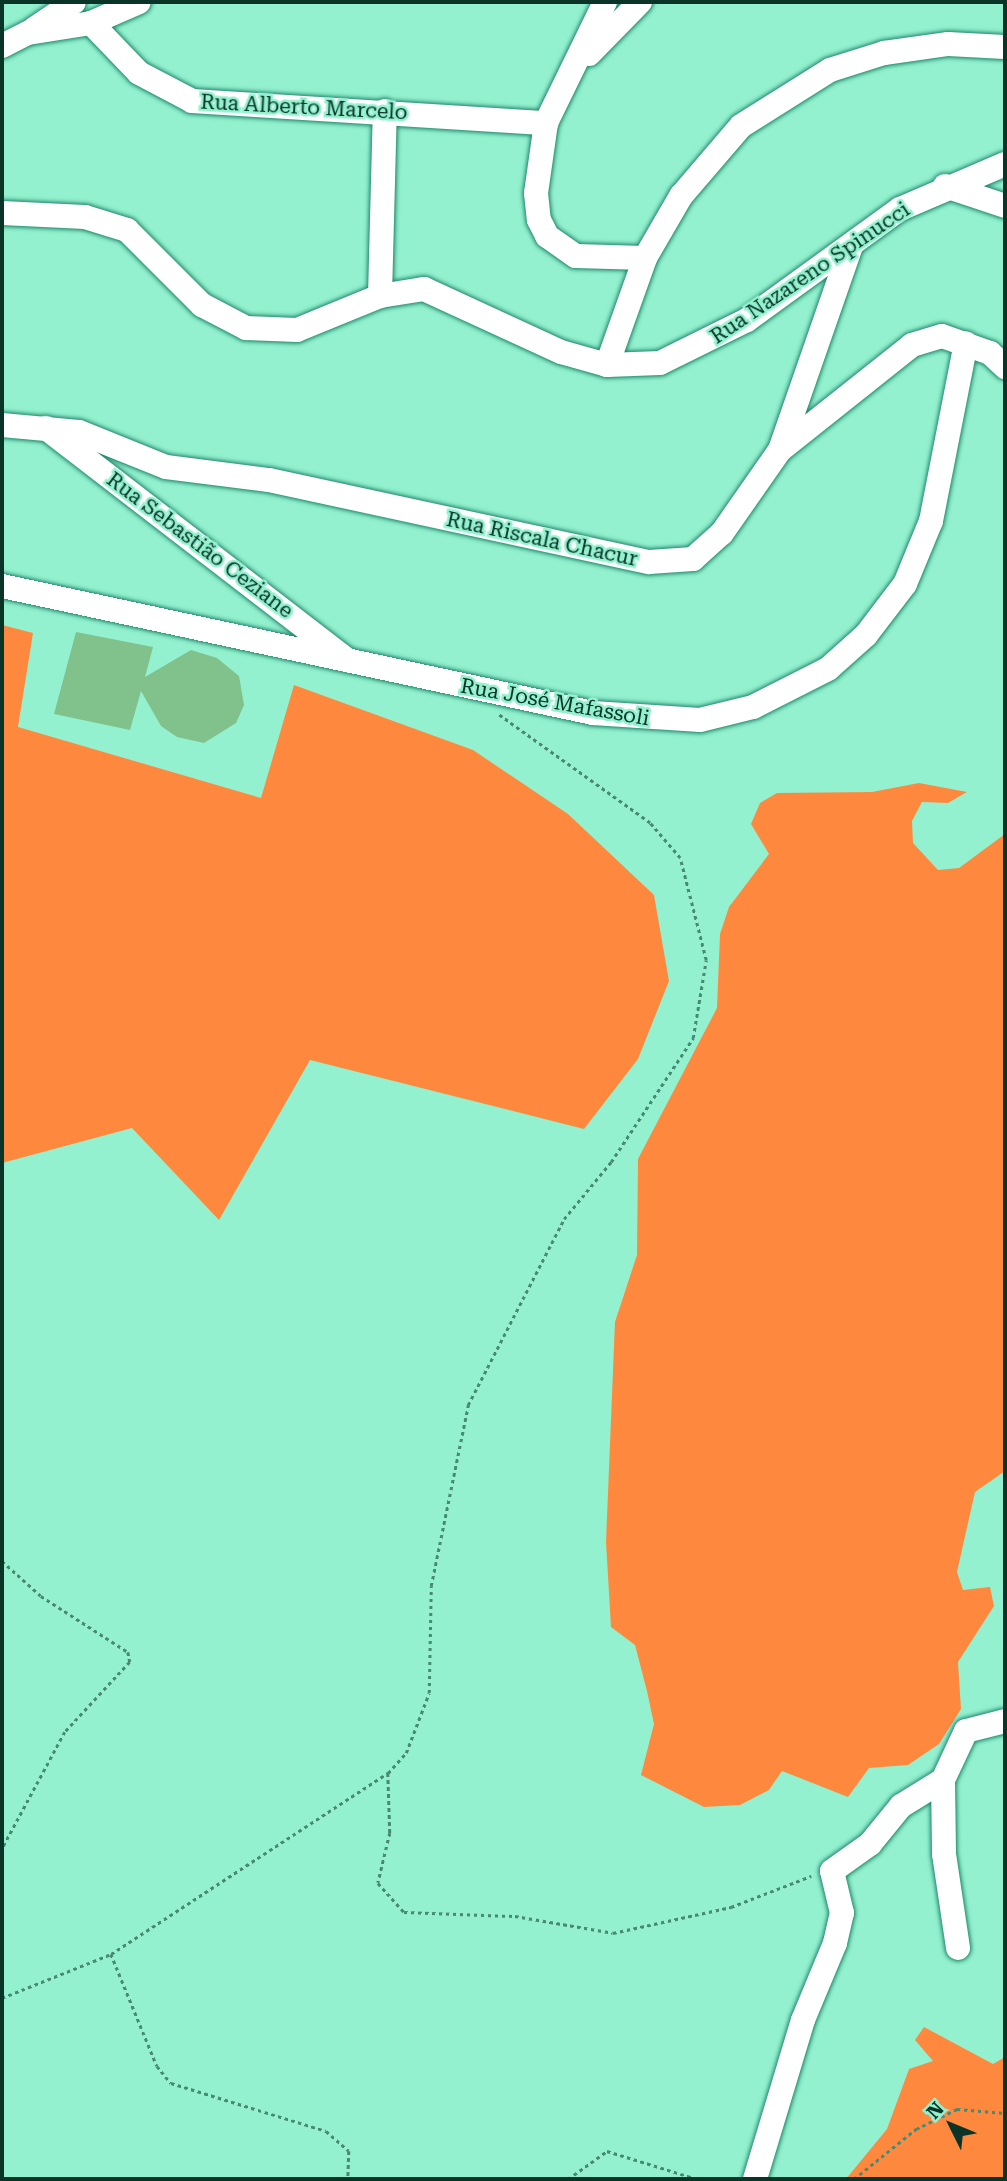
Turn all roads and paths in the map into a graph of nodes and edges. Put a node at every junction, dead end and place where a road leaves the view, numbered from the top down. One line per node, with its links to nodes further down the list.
1 (74, 2): 6 (street)
2 (139, 2): 5 (street)
3 (605, 2): 9 (street)
4 (640, 2): 9 (street)
5 (91, 23): 6 (street); 10 (street, Rua Alberto Marcelo)
6 (28, 33): 7 (street)
7 (2, 46)
8 (1005, 47): 17 (street)
9 (577, 67): 11 (street)
10 (385, 111): 11 (street, Rua Alberto Marcelo); 18 (street)
11 (546, 124): 17 (street)
12 (1005, 164): 13 (street, Rua Nazareno Spinucci)
13 (945, 186): 14 (street); 16 (street, Rua Nazareno Spinucci)
14 (1005, 206)
15 (2, 213): 18 (street, Rua Nazareno Spinucci)
16 (851, 245): 20 (street, Rua Nazareno Spinucci); 24 (street, Rua Riscala Chacur)
17 (645, 258): 20 (street)
18 (380, 296): 20 (street, Rua Nazareno Spinucci)
19 (967, 343): 21 (street); 24 (street); 26 (street, Rua José Mafassoli)
20 (607, 365)
21 (1005, 367)
22 (2, 425): 23 (street, Rua Riscala Chacur)
23 (46, 428): 24 (street, Rua Riscala Chacur); 26 (street, Rua Sebastião Ceziane)
24 (780, 450)
25 (2, 586): 26 (street, Rua José Mafassoli)
26 (353, 664)
27 (496, 713): 30 (path)
28 (2, 1561): 32 (path)
29 (1005, 1721): 31 (street)
30 (388, 1773): 33 (path); 35 (path)
31 (943, 1780): 33 (street); 34 (street)
32 (2, 1849)
33 (832, 1871): 41 (street)
34 (958, 1948)
35 (111, 1954): 36 (path); 38 (path)
36 (2, 1998)
37 (1005, 2113): 42 (path)
38 (348, 2179)
39 (568, 2179): 40 (path)
40 (697, 2179)
41 (755, 2179)
42 (854, 2179)

